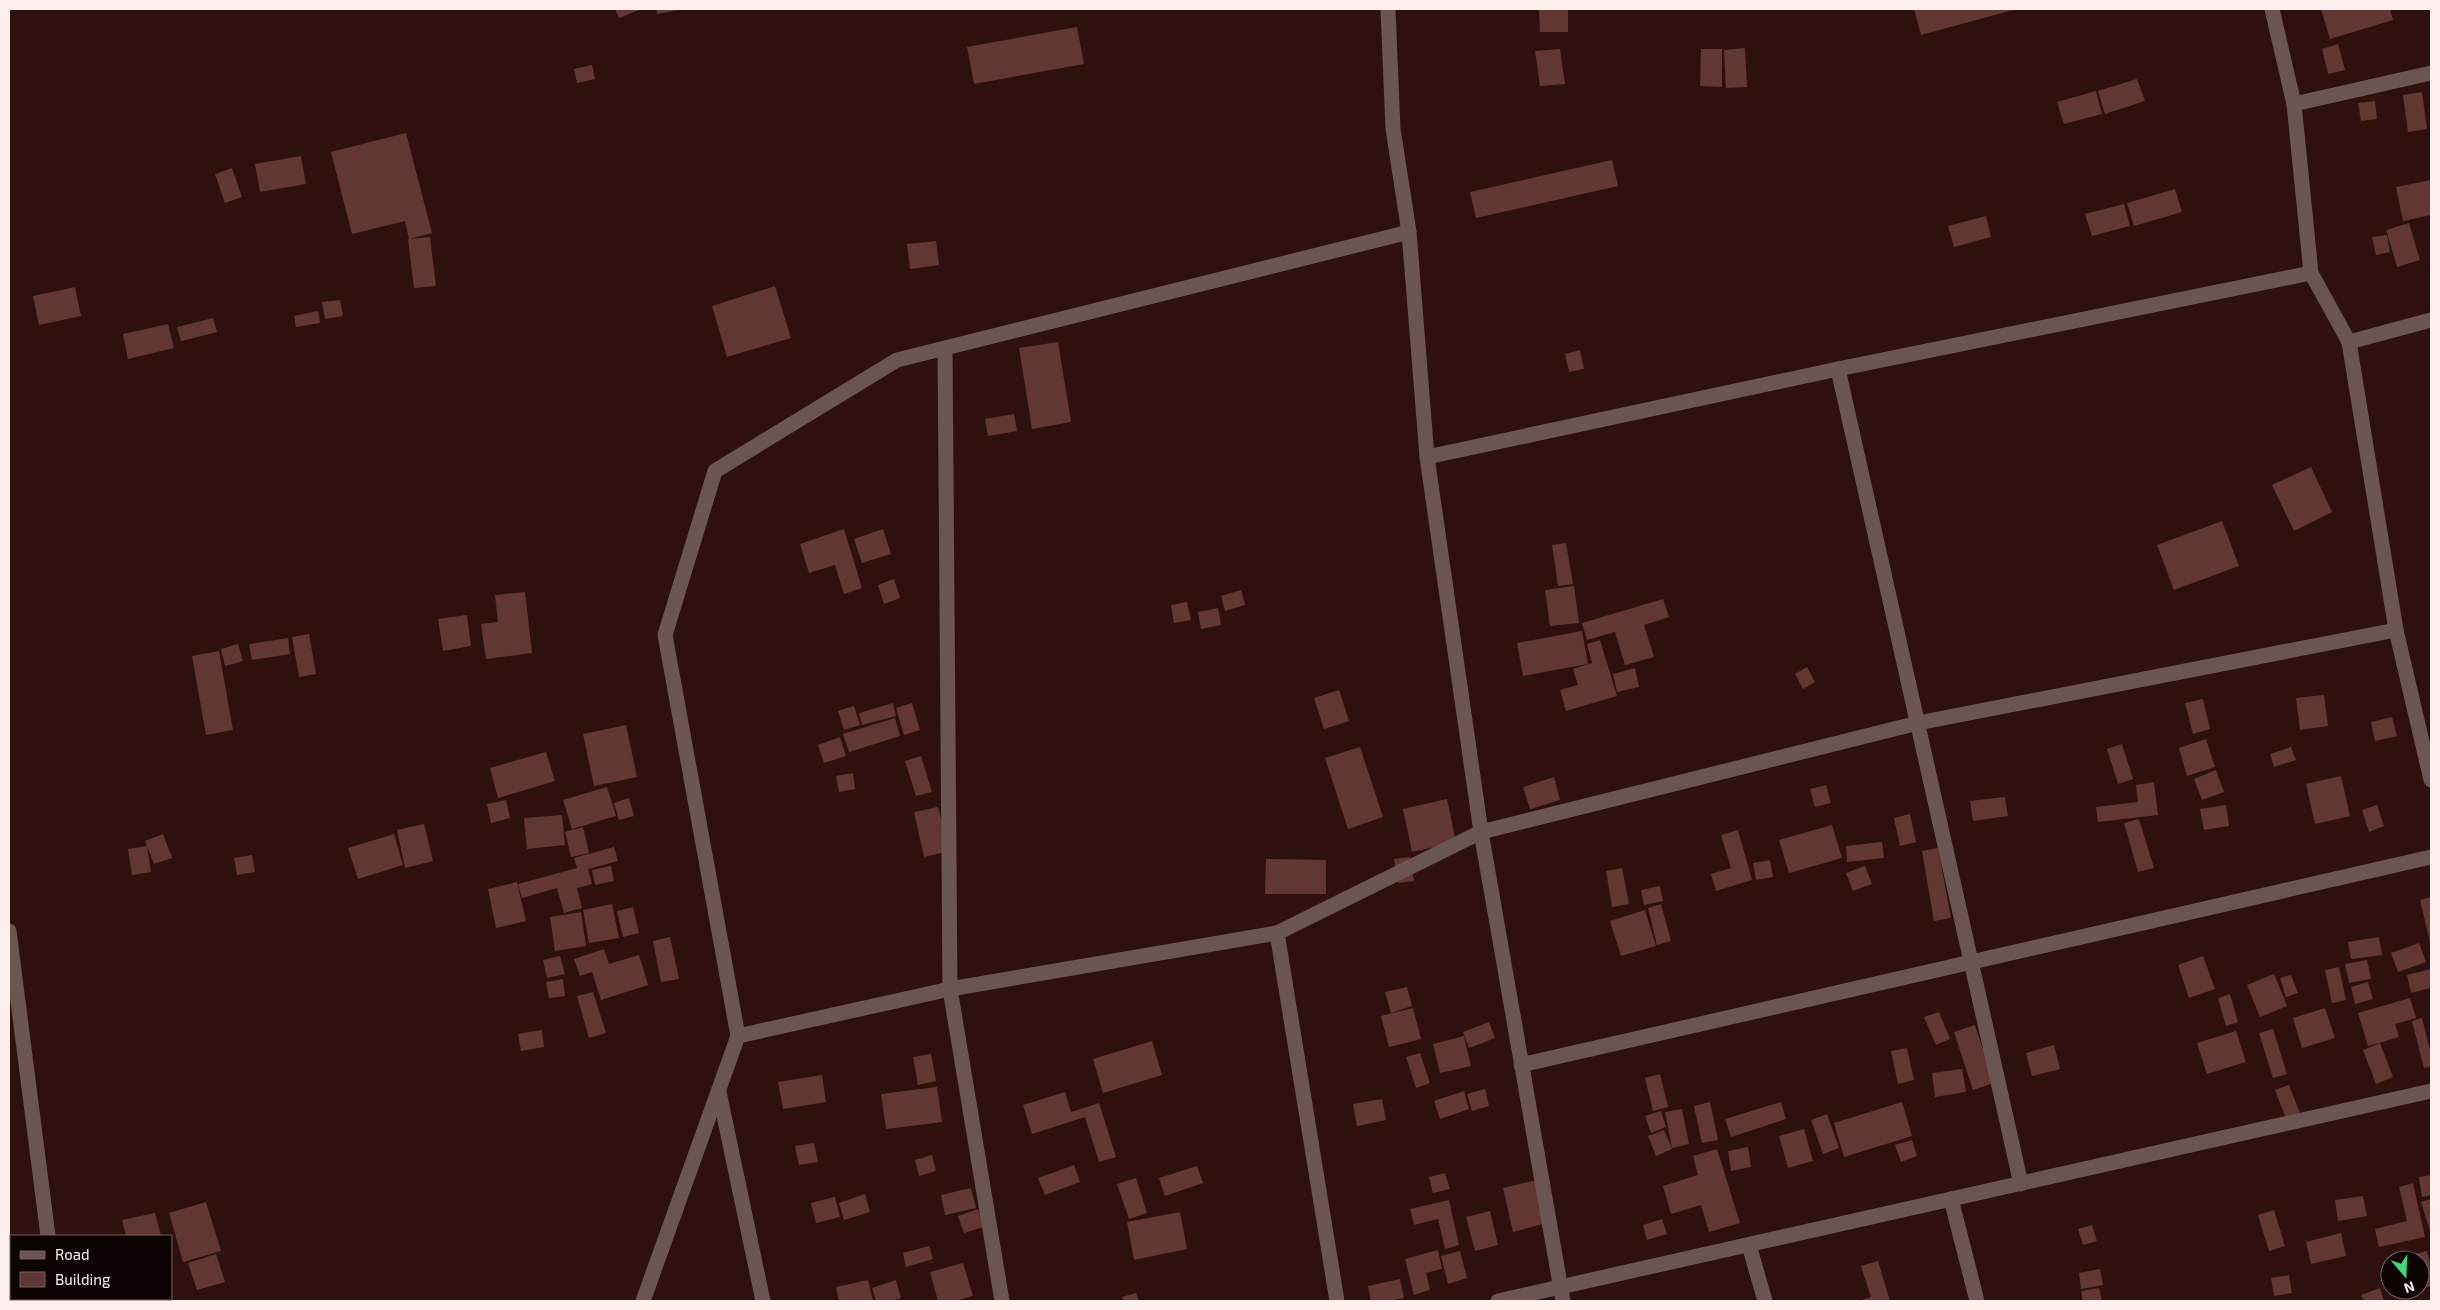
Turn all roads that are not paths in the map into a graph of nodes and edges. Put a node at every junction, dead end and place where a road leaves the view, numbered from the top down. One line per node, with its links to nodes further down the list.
1 (1388, 9): 5 (street)
2 (2272, 9): 4 (street)
3 (2431, 73): 4 (street)
4 (2294, 104): 6 (street)
5 (1409, 232): 9 (street); 11 (street)
6 (2311, 273): 8 (street); 10 (street)
7 (2431, 320): 8 (street)
8 (2349, 342): 12 (street)
9 (945, 348): 20 (street); 21 (street)
10 (1838, 369): 11 (street); 13 (street)
11 (1427, 457): 15 (street)
12 (2396, 630): 13 (street); 14 (street)
13 (1918, 723): 15 (street); 19 (street)
14 (2431, 780)
15 (1481, 832): 18 (street); 22 (street)
16 (2431, 858): 19 (street)
17 (9, 931): 27 (street)
18 (1277, 933): 20 (street); 33 (street)
19 (1972, 962): 22 (street); 25 (street)
20 (950, 989): 21 (street); 32 (street)
21 (738, 1036): 23 (street)
22 (1521, 1064): 29 (street)
23 (719, 1091): 30 (street); 31 (street)
24 (2431, 1091): 25 (street)
25 (2021, 1184): 26 (street)
26 (1951, 1199): 28 (street); 36 (street)
27 (48, 1235)
28 (1750, 1245): 29 (street); 35 (street)
29 (1561, 1294): 34 (street)
30 (643, 1301)
31 (763, 1301)
32 (1002, 1301)
33 (1337, 1301)
34 (1498, 1301)
35 (1765, 1301)
36 (1977, 1301)

